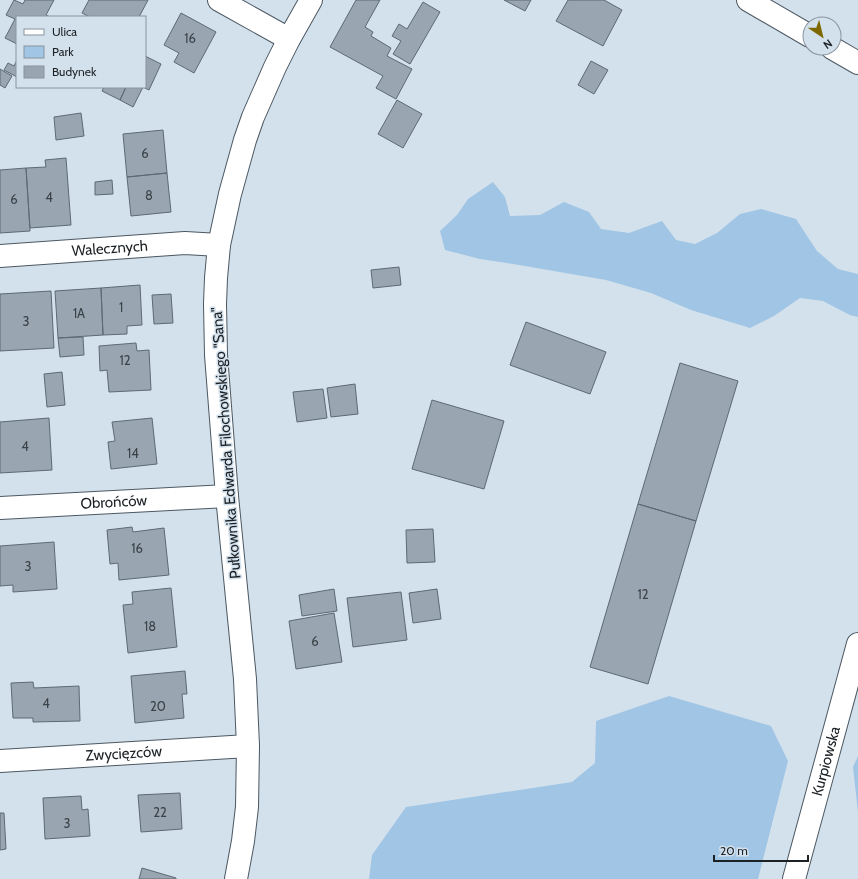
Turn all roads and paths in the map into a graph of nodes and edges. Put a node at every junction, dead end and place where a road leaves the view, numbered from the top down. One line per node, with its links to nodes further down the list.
1 (220, 0): 5 (street)
2 (311, 0): 5 (street, Pułkownika Edwarda Filochowskiego "Sana")
3 (748, 0): 4 (street)
4 (802, 31)
5 (289, 39): 8 (street, Pułkownika Edwarda Filochowskiego "Sana")
6 (842, 54): 7 (street)
7 (858, 63)
8 (219, 245): 9 (street, Walecznych); 10 (street, Pułkownika Edwarda Filochowskiego "Sana")
9 (0, 256)
10 (228, 496): 11 (street, Obrońców); 13 (street, Pułkownika Edwarda Filochowskiego "Sana")
11 (0, 508)
12 (858, 644): 16 (street, Kurpiowska)
13 (248, 746): 14 (street, Zwycięzców); 15 (street, Pułkownika Edwarda Filochowskiego "Sana")
14 (0, 761)
15 (236, 879)
16 (794, 879)

